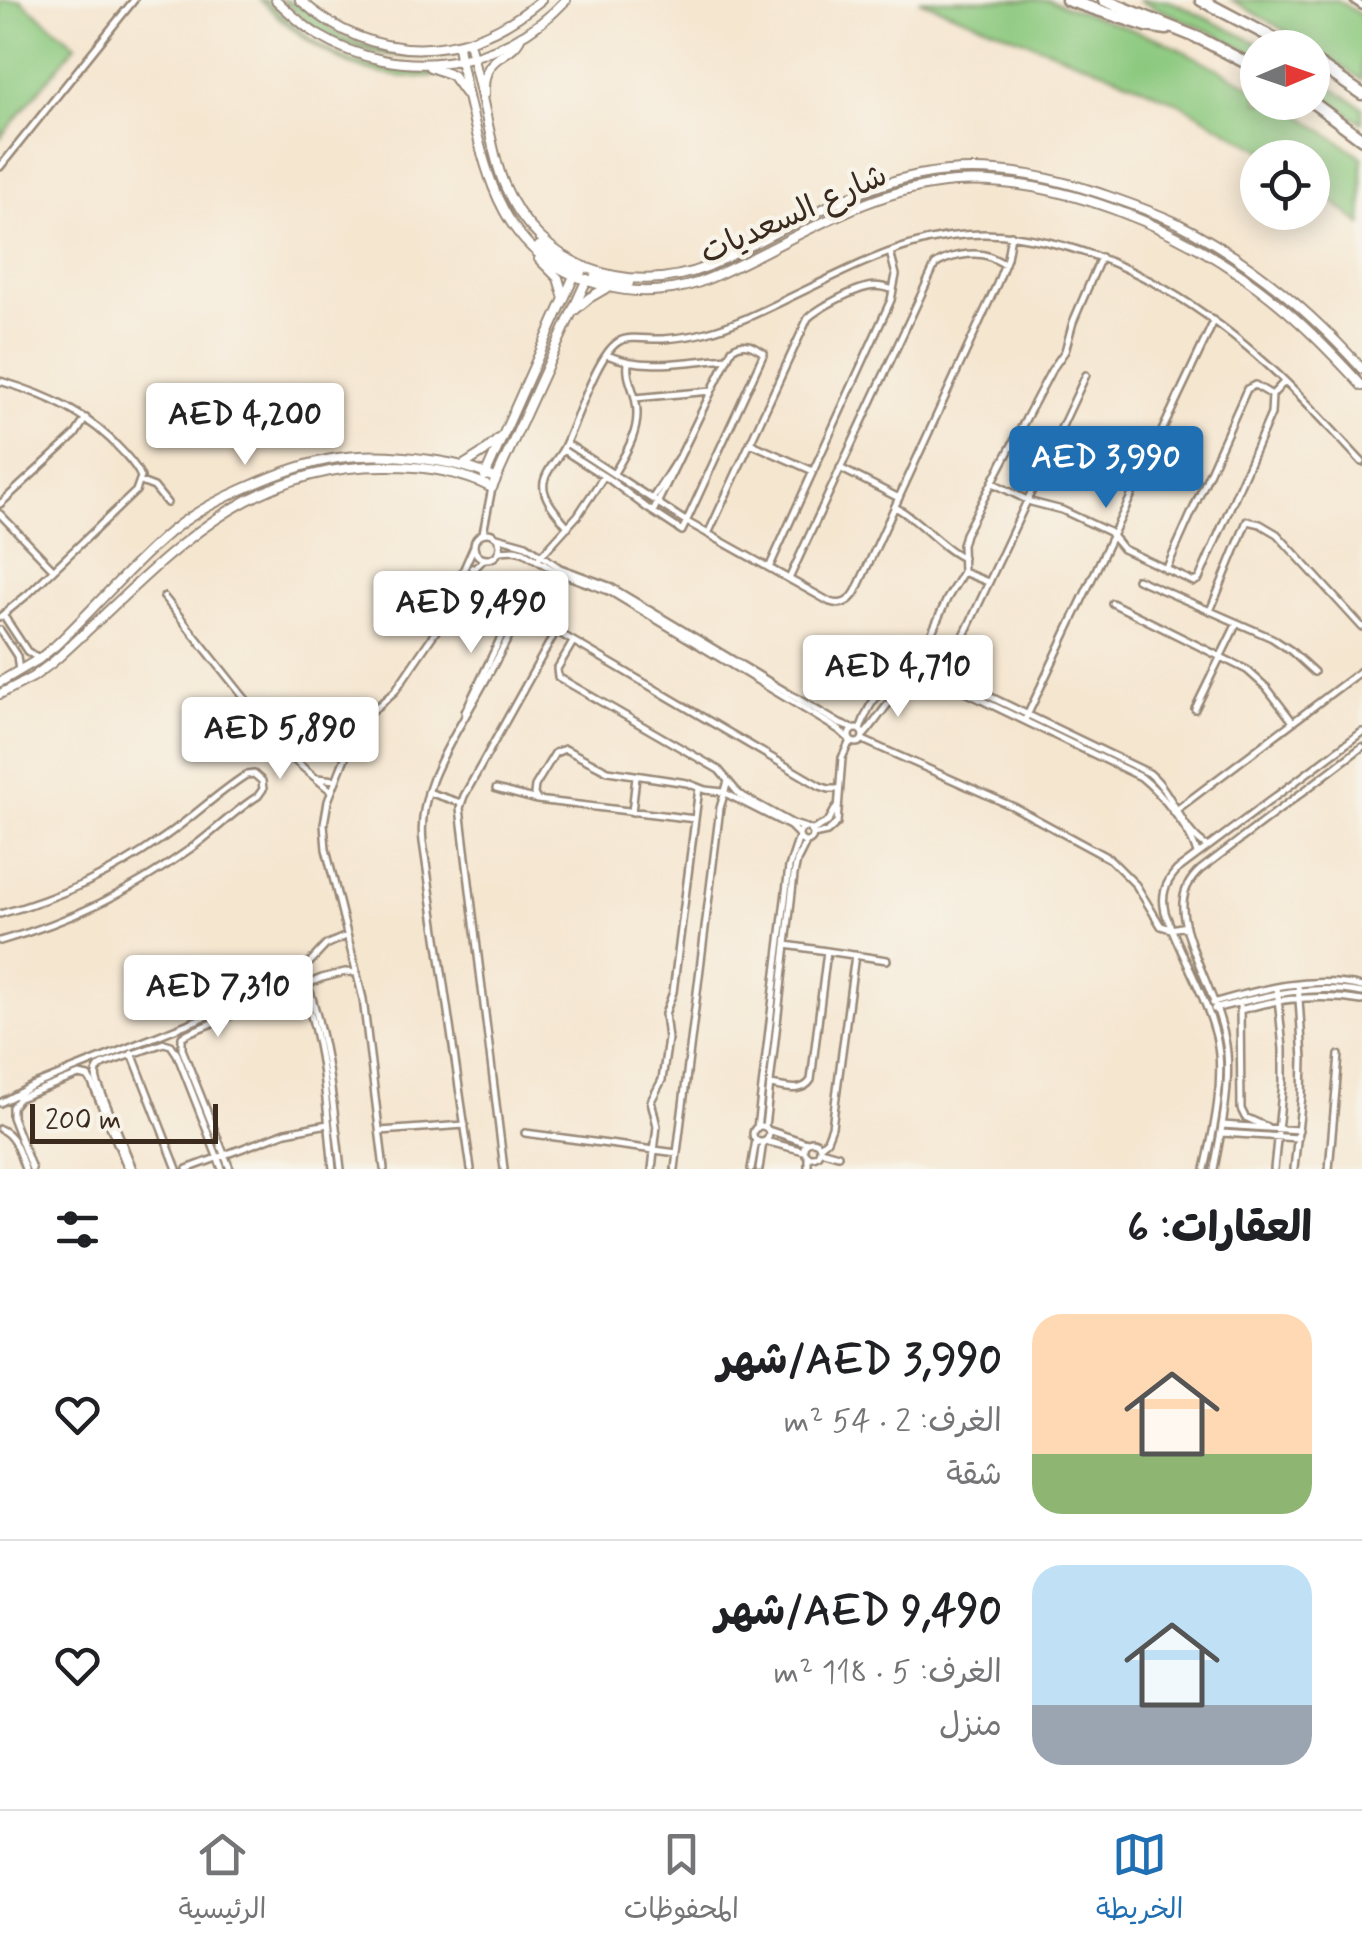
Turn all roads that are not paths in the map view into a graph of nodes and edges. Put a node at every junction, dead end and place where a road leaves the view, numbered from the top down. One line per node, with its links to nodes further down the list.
1 (134, 0): 26 (street)
2 (276, 0): 19 (street)
3 (300, 0): 15 (street)
4 (542, 0): 14 (street)
5 (566, 0): 13 (street)
6 (1067, 0): 11 (highway)
7 (1104, 0): 11 (highway)
8 (1201, 0): 12 (highway)
9 (1353, 0): 10 (street)
10 (1362, 6)
11 (1178, 29): 17 (highway)
12 (1258, 30)
13 (521, 36): 16 (street); 24 (street)
14 (469, 42): 15 (street); 16 (street, شارع السعديات)
15 (458, 46): 18 (street, شارع السعديات)
16 (473, 58): 18 (street); 24 (street, شارع السعديات)
17 (1240, 60)
18 (460, 61): 19 (street); 22 (street, شارع السعديات)
19 (415, 64): 22 (street)
20 (1330, 72): 21 (highway)
21 (1362, 94)
22 (468, 96): 27 (street, شارع السعديات)
23 (1330, 115): 25 (highway)
24 (488, 123): 32 (street, شارع السعديات)
25 (1362, 139)
26 (0, 167)
27 (509, 220): 32 (street, شارع السعديات); 36 (street)
28 (1011, 235): 29 (street); 30 (street); 31 (street)
29 (890, 252): 35 (street); 39 (street)
30 (1101, 257): 38 (street); 62 (street)
31 (1005, 264): 57 (street); 65 (street)
32 (577, 271): 33 (street, شارع السعديات); 36 (street)
33 (588, 276): 34 (street, شارع السعديات); 37 (street); 42 (street, شارع السعديات)
34 (608, 287): 37 (street); 46 (street, شارع السعديات)
35 (894, 290): 53 (street); 58 (street)
36 (561, 305): 52 (street)
37 (572, 313): 63 (street)
38 (1214, 320): 45 (street); 78 (street)
39 (606, 354): 41 (street); 54 (street)
40 (727, 358): 41 (street); 48 (street); 74 (street)
41 (628, 363): 50 (street)
42 (1362, 369)
43 (1086, 375): 66 (street)
44 (2, 381): 47 (street); 51 (street)
45 (1285, 381): 49 (street); 55 (street)
46 (1362, 386)
47 (0, 391)
48 (711, 391): 50 (street); 67 (street)
49 (1272, 395): 90 (street); 90 (street)
50 (635, 398): 59 (street)
51 (86, 418): 61 (street); 69 (street)
52 (504, 434): 56 (street); 60 (street)
53 (750, 443): 58 (street); 77 (street)
54 (564, 447): 59 (street); 75 (street)
55 (1362, 462)
56 (462, 466): 60 (street); 64 (street)
57 (840, 468): 65 (street); 93 (street)
58 (813, 471): 88 (street)
59 (609, 477): 67 (street); 72 (street); 75 (street)
60 (484, 478): 63 (street); 71 (street)
61 (141, 482): 68 (street); 89 (street)
62 (992, 482): 66 (street); 81 (street)
63 (494, 483): 76 (street)
64 (225, 496): 71 (street); 112 (street)
65 (899, 498): 70 (street)
66 (1027, 501): 78 (street); 95 (street)
67 (655, 502): 72 (street); 74 (street)
68 (166, 503)
69 (0, 504)
70 (895, 507): 82 (street); 93 (street)
71 (232, 508): 122 (street)
72 (650, 510): 74 (street)
73 (0, 514): 89 (street)
74 (687, 522): 77 (street)
75 (568, 528): 84 (street)
76 (483, 534): 79 (street); 80 (street)
77 (708, 534): 88 (street)
78 (1113, 536): 90 (street); 125 (street)
79 (497, 537): 83 (street); 84 (street)
80 (474, 544): 86 (street); 87 (street)
81 (962, 545): 82 (street); 85 (street)
82 (946, 546): 85 (street)
83 (500, 552): 84 (street); 86 (street)
84 (540, 558): 113 (street)
85 (963, 558): 91 (street)
86 (484, 559): 87 (street)
87 (470, 567): 92 (street); 96 (street)
88 (769, 568): 93 (street)
89 (54, 569): 102 (street)
90 (1166, 570)
91 (963, 572): 95 (street); 114 (street)
92 (464, 579): 96 (street); 133 (street)
93 (789, 579)
94 (1137, 579): 101 (street)
95 (989, 583): 119 (street)
96 (486, 586): 99 (street)
97 (164, 597): 132 (street)
98 (1112, 602): 111 (street)
99 (516, 606): 100 (street); 110 (street)
100 (523, 610): 106 (street); 110 (street)
101 (1210, 612): 103 (street); 104 (street)
102 (2, 616): 107 (street)
103 (1237, 623): 111 (street); 118 (street)
104 (1362, 627)
105 (0, 630): 108 (street)
106 (556, 631): 109 (street); 142 (street)
107 (16, 636): 108 (street); 112 (street)
108 (7, 641): 117 (street)
109 (573, 641): 134 (street); 137 (street)
110 (496, 653): 139 (street)
111 (1222, 656): 124 (street); 126 (street)
112 (40, 659): 117 (street)
113 (729, 661): 128 (street); 129 (street)
114 (921, 670): 115 (street); 120 (street); 128 (street)
115 (935, 670): 119 (street); 120 (street)
116 (1362, 670): 126 (street)
117 (19, 672): 121 (street)
118 (1314, 672)
119 (945, 676): 123 (street)
120 (929, 681): 123 (street); 128 (street)
121 (0, 682)
122 (0, 694)
123 (998, 704): 125 (street)
124 (1195, 709)
125 (1026, 718): 143 (street)
126 (1293, 722): 143 (street)
127 (1362, 732): 148 (street)
128 (860, 734): 129 (street); 129 (street); 152 (street)
129 (850, 740): 137 (street)
130 (1362, 747): 151 (street)
131 (636, 777): 135 (street); 141 (street); 144 (street)
132 (317, 778): 133 (street); 138 (street)
133 (335, 780): 138 (street)
134 (728, 781): 140 (street); 146 (street)
135 (699, 788): 140 (street); 145 (street)
136 (496, 789): 141 (street)
137 (839, 789): 146 (street)
138 (331, 791): 153 (street)
139 (428, 792): 142 (street); 175 (street)
140 (723, 792): 147 (street); 190 (street)
141 (537, 800): 144 (street)
142 (461, 803): 204 (street)
143 (1175, 811): 148 (street); 149 (street)
144 (632, 812): 145 (street)
145 (695, 819): 189 (street)
146 (810, 831): 147 (street); 147 (street)
147 (801, 838): 155 (street)
148 (1208, 847): 149 (street)
149 (1197, 855): 152 (street)
150 (0, 914): 154 (street)
151 (1186, 926): 152 (street); 167 (street)
152 (1172, 929): 168 (street)
153 (346, 936): 159 (street); 160 (street)
154 (0, 941)
155 (783, 944): 156 (street); 171 (street); 176 (street)
156 (827, 951): 157 (street); 171 (street)
157 (856, 955): 158 (street); 188 (street)
158 (887, 960)
159 (357, 972): 161 (street); 181 (street)
160 (300, 974): 161 (street); 172 (street)
161 (305, 985): 173 (street); 193 (street)
162 (1299, 990): 163 (street); 164 (street); 164 (street); 165 (street); 180 (street)
163 (1362, 990)
164 (1277, 994): 166 (street); 166 (street); 178 (street)
165 (1362, 1000)
166 (1240, 1002): 167 (street); 177 (street)
167 (1214, 1006): 168 (street); 174 (street)
168 (1206, 1008): 174 (street)
169 (132, 1053): 193 (street); 195 (street); 196 (street)
170 (1340, 1056): 213 (street)
171 (770, 1085): 176 (street)
172 (0, 1103)
173 (332, 1124): 193 (street); 200 (street); 201 (street)
174 (1218, 1124): 177 (street); 182 (street)
175 (465, 1125): 181 (street); 203 (street)
176 (763, 1128): 186 (street); 186 (street); 187 (street)
177 (1267, 1128): 178 (street)
178 (1279, 1128): 180 (street); 184 (street)
179 (0, 1129): 194 (street)
180 (1299, 1130): 185 (street)
181 (380, 1131): 202 (street)
182 (1218, 1132): 184 (street); 209 (street); 210 (street)
183 (525, 1133): 189 (street)
184 (1278, 1136): 185 (street); 211 (street)
185 (1298, 1138): 212 (street)
186 (762, 1141): 191 (street); 207 (street)
187 (807, 1142): 188 (street); 191 (street)
188 (820, 1148): 191 (street); 192 (street)
189 (654, 1150): 190 (street); 205 (street)
190 (677, 1152): 206 (street)
191 (809, 1154): 208 (street)
192 (838, 1155)
193 (221, 1156): 197 (street); 198 (street); 199 (street)
194 (29, 1169): 195 (street)
195 (131, 1169)
196 (177, 1169)
197 (187, 1169)
198 (222, 1169)
199 (230, 1169)
200 (332, 1169)
201 (341, 1169)
202 (384, 1169)
203 (471, 1169)
204 (504, 1169)
205 (652, 1169)
206 (675, 1169)
207 (755, 1169)
208 (810, 1169)
209 (1205, 1169)
210 (1214, 1169)
211 (1274, 1169)
212 (1294, 1169)
213 (1330, 1169)

